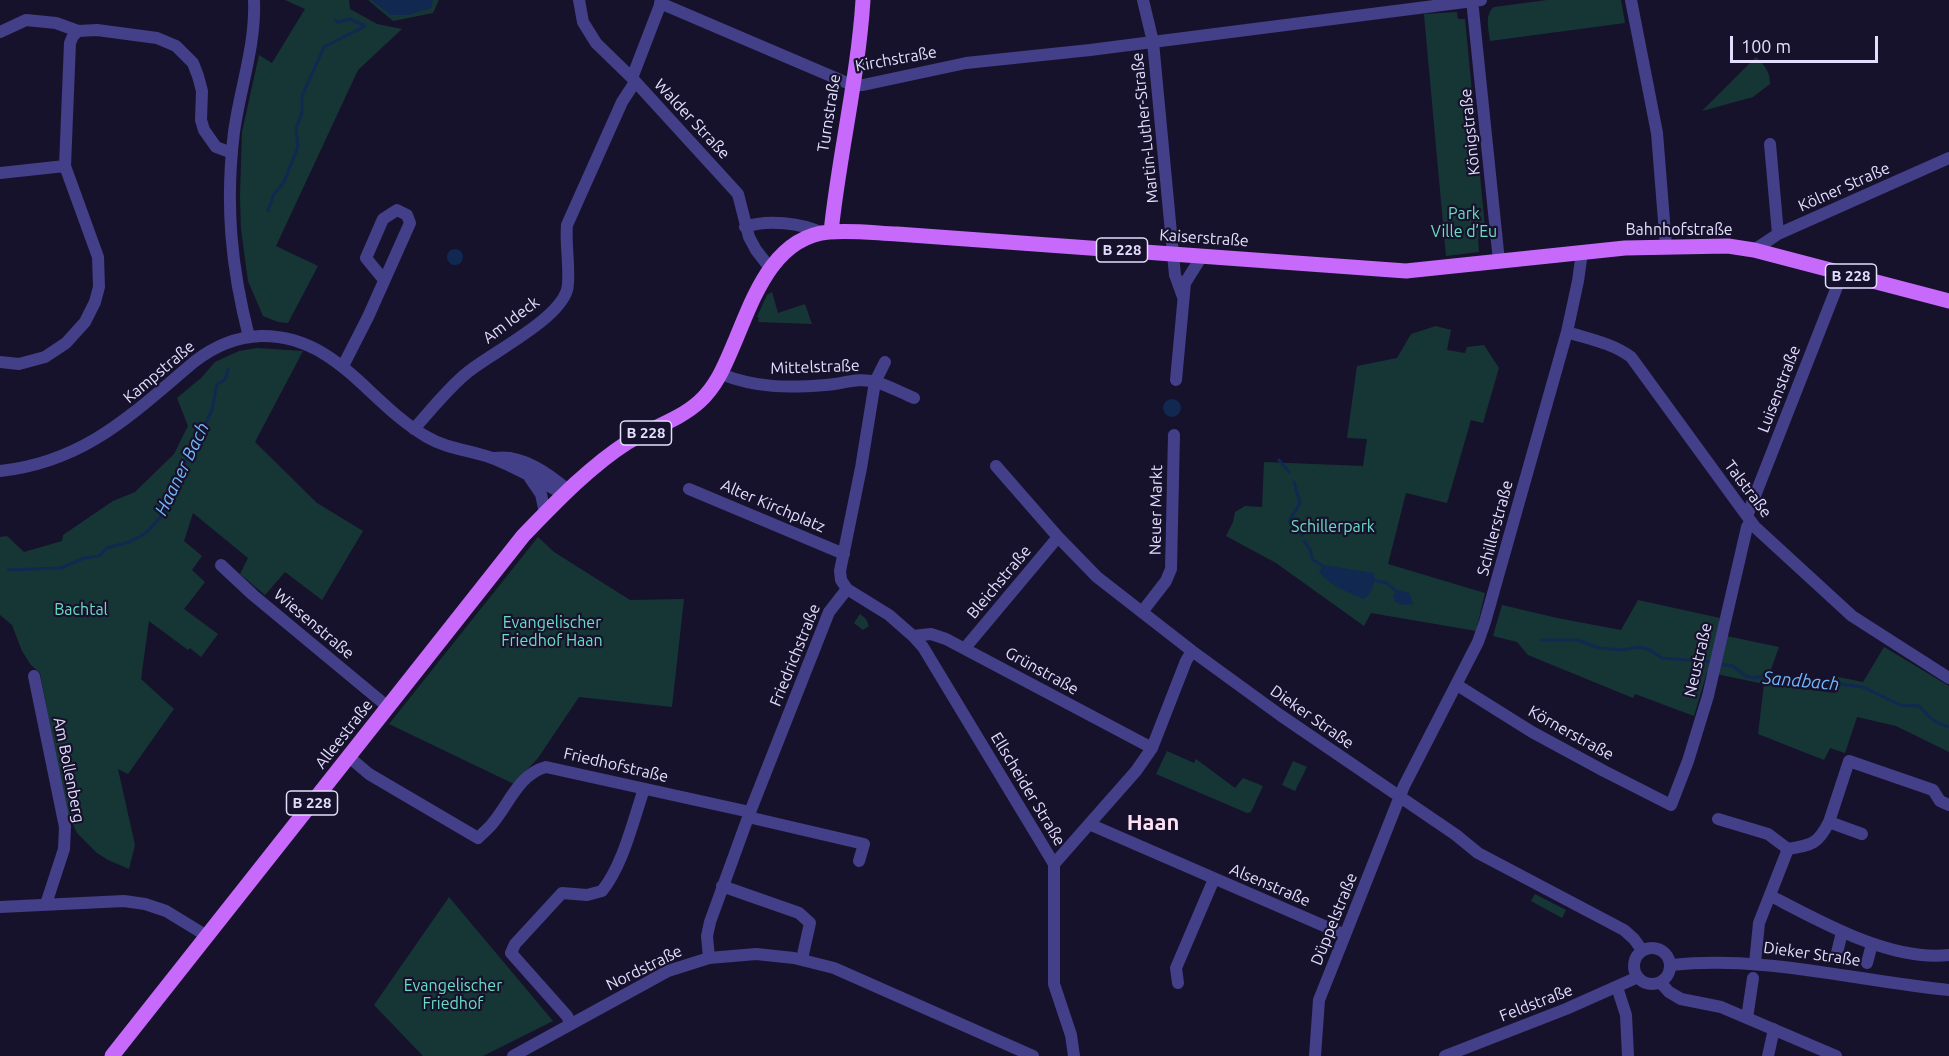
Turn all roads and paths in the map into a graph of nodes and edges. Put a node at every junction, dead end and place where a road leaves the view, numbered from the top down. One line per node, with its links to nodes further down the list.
1 (254, 0): 14 (street)
2 (579, 0): 11 (street, Walder Straße)
3 (863, 0): 12 (main road, Turnstraße)
4 (1143, 0): 10 (street, Martin-Luther-Straße)
5 (1475, 0): 10 (street, Kirchstraße); 26 (street, Königstraße)
6 (1631, 0): 21 (street)
7 (661, 1): 11 (street, Am Ideck); 12 (street, Kirchstraße)
8 (78, 31): 9 (street); 14 (street); 16 (street)
9 (0, 32)
10 (1153, 42): 12 (street, Kirchstraße); 24 (street, Martin-Luther-Straße)
11 (634, 80): 18 (street, Walder Straße); 41 (street, Am Ideck)
12 (852, 85): 19 (main road, Turnstraße)
13 (1770, 144): 20 (street)
14 (232, 153): 33 (street)
15 (1949, 158): 20 (street, Kölner Straße)
16 (65, 166): 17 (street); 34 (street)
17 (0, 172)
18 (745, 227): 19 (street, Kaiserstraße); 27 (street, Walder Straße)
19 (826, 232): 24 (main road, Kaiserstraße / B 228); 27 (main road, Kaiserstraße / B 228)
20 (1778, 234): 22 (street, Kölner Straße)
21 (1666, 246): 22 (main road, Bahnhofstraße / B 228); 23 (main road, Bahnhofstraße / B 228)
22 (1754, 250): 28 (main road, Bahnhofstraße / B 228)
23 (1582, 252): 26 (main road, Kaiserstraße / B 228); 32 (street, Schillerstraße)
24 (1173, 255): 25 (main road, Kaiserstraße / B 228); 30 (street)
25 (1202, 256): 26 (main road, Kaiserstraße / B 228); 30 (street)
26 (1499, 261)
27 (770, 268): 37 (main road, Kaiserstraße / B 228)
28 (1842, 274): 31 (main road, Bahnhofstraße / B 228); 50 (street, Luisenstraße)
29 (384, 280): 29 (street); 36 (street)
30 (1183, 297): 38 (street)
31 (1949, 301)
32 (1567, 332): 50 (street, Talstraße); 61 (street, Schillerstraße)
33 (249, 337): 36 (street, Kampstraße); 45 (street, Kampstraße)
34 (0, 362)
35 (885, 362): 39 (street)
36 (343, 366): 41 (street, Kampstraße)
37 (721, 374): 39 (street, Mittelstraße); 48 (main road, Kaiserstraße / B 228)
38 (1176, 380)
39 (875, 382): 40 (street); 52 (street)
40 (914, 398)
41 (414, 429): 43 (street, Kampstraße)
42 (1174, 435): 55 (street, Neuer Markt)
43 (491, 458): 46 (street, Kampstraße); 48 (street, Kampstraße)
44 (996, 466): 51 (street, Dieker Straße)
45 (0, 471)
46 (529, 477): 48 (street, Kampstraße); 49 (street)
47 (689, 489): 52 (street, Alter Kirchplatz)
48 (567, 493): 49 (main road, Alleestraße / B 228)
49 (545, 513): 62 (main road, Alleestraße / B 228)
50 (1748, 519): 60 (street, Talstraße); 67 (street, Neustraße)
51 (1058, 537): 55 (street, Dieker Straße); 57 (street, Bleichstraße)
52 (844, 554): 54 (street)
53 (221, 565): 62 (street, Wiesenstraße)
54 (847, 589): 56 (street, Ellscheider Straße); 69 (street, Friedrichstraße)
55 (1142, 612): 58 (street, Dieker Straße)
56 (913, 636): 57 (street, Grünstraße); 76 (street, Ellscheider Straße)
57 (965, 648): 63 (street, Grünstraße)
58 (1192, 651): 63 (street); 66 (street, Dieker Straße)
59 (33, 676): 80 (street, Am Bollenberg)
60 (1949, 678)
61 (1457, 684): 66 (street, Schillerstraße); 67 (street, Körnerstraße)
62 (388, 707): 64 (main road, Alleestraße / B 228)
63 (1152, 748): 72 (street)
64 (349, 758): 65 (street, Friedhofstraße); 84 (main road, Alleestraße / B 228)
65 (644, 789): 69 (street, Friedhofstraße); 101 (street)
66 (1400, 798): 83 (street, Düppelstraße); 86 (street, Dieker Straße)
67 (1671, 805)
68 (1949, 805): 71 (street)
69 (749, 815): 75 (street, Friedhofstraße); 78 (street, Friedrichstraße)
70 (1718, 819): 74 (street)
71 (1829, 822): 73 (street); 74 (street)
72 (1089, 824): 76 (street); 77 (street, Alsenstraße)
73 (1862, 834)
74 (1788, 849): 79 (street)
75 (859, 861)
76 (1053, 864): 106 (street, Ellscheider Straße)
77 (1214, 879): 83 (street, Alsenstraße); 97 (street, Alsenstraße)
78 (722, 886): 89 (street, Friedrichstraße); 90 (street)
79 (1771, 896): 82 (street); 91 (street)
80 (46, 904): 81 (street); 84 (street)
81 (0, 907)
82 (1842, 932): 85 (street); 88 (street)
83 (1345, 935): 107 (street, Düppelstraße)
84 (207, 936): 103 (main road, Alleestraße / B 228)
85 (1872, 944): 87 (street); 92 (street)
86 (1642, 951): 93 (street); 94 (street)
87 (1949, 955)
88 (1836, 957)
89 (709, 958): 90 (street, Nordstraße); 101 (street, Nordstraße)
90 (802, 959): 105 (street, Nordstraße)
91 (1755, 963): 93 (street, Dieker Straße); 99 (street, Dieker Straße)
92 (1867, 963)
93 (1671, 965): 96 (street)
94 (1638, 977): 96 (street); 98 (street, Feldstraße)
95 (1753, 978): 100 (street)
96 (1660, 982): 100 (street)
97 (1178, 983)
98 (1617, 987): 108 (street, Feldstraße); 109 (street)
99 (1949, 990)
100 (1747, 1017): 102 (street)
101 (571, 1024): 104 (street, Nordstraße)
102 (1774, 1029): 110 (street); 111 (street)
103 (112, 1056)
104 (513, 1056)
105 (1033, 1056)
106 (1074, 1056)
107 (1316, 1056)
108 (1445, 1056)
109 (1628, 1056)
110 (1768, 1056)
111 (1836, 1056)

